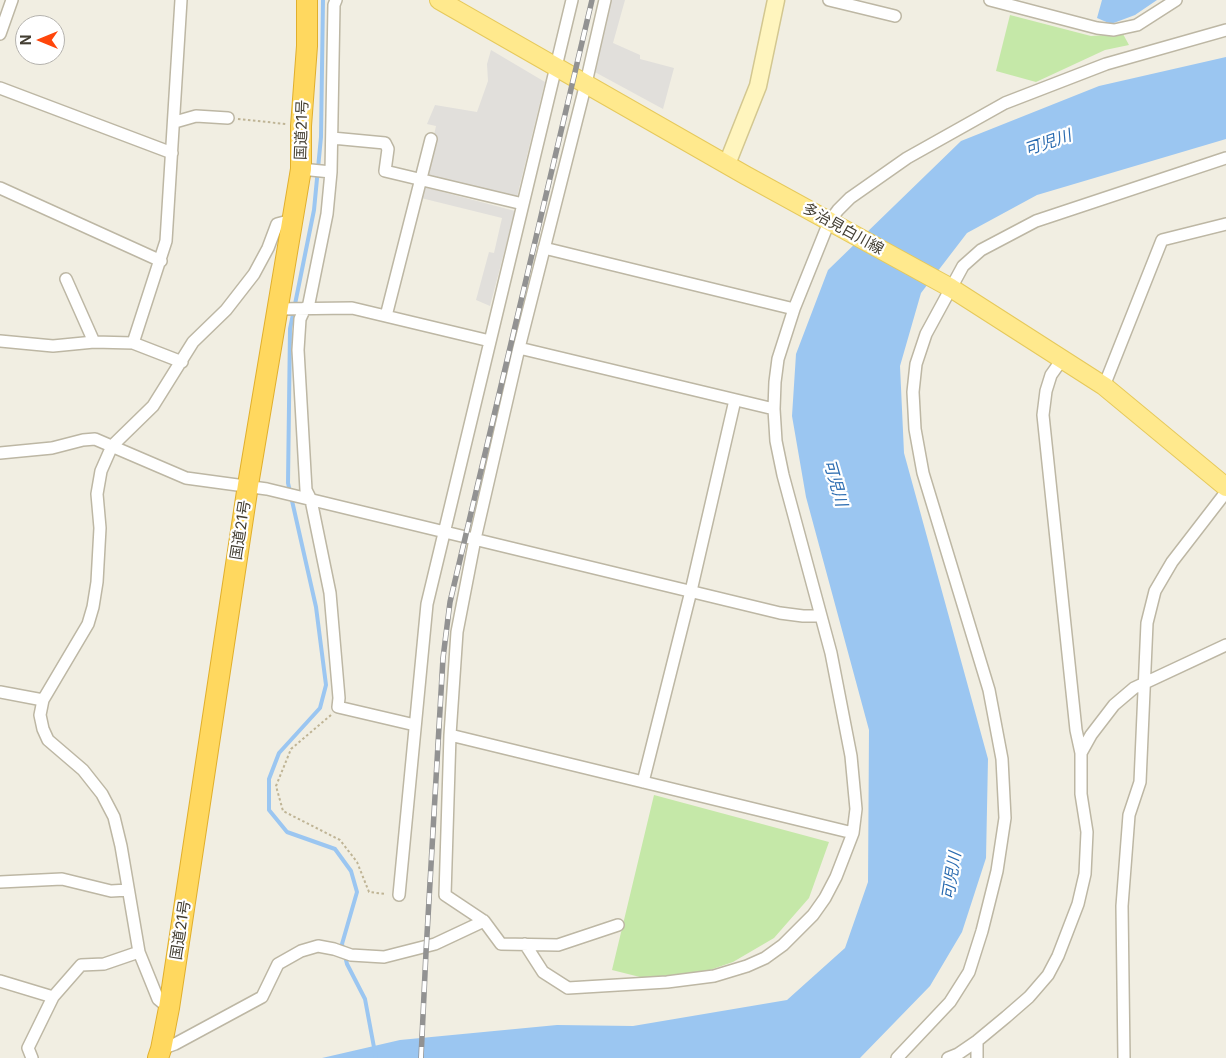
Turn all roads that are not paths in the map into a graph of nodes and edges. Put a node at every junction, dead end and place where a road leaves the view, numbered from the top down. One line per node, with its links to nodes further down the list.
1 (12, 0): 14 (street)
2 (181, 0): 19 (street)
3 (307, 0): 25 (highway, 国道21号)
4 (336, 0): 20 (street)
5 (440, 0): 15 (main road, 多治見白川線)
6 (572, 0): 15 (street)
7 (606, 0): 16 (street)
8 (776, 0): 24 (street)
9 (829, 0): 12 (street)
10 (1176, 0): 11 (street)
11 (995, 1)
12 (895, 16)
13 (1226, 30): 31 (street)
14 (0, 34)
15 (556, 68): 16 (main road, 多治見白川線); 29 (street)
16 (586, 83): 24 (main road, 多治見白川線); 33 (street)
17 (0, 88): 22 (street)
18 (228, 118): 19 (street)
19 (175, 122): 22 (street)
20 (332, 138): 26 (street); 27 (street)
21 (431, 139): 27 (street)
22 (172, 153): 34 (street)
23 (1226, 158): 36 (street)
24 (727, 164): 31 (main road, 多治見白川線)
25 (301, 169): 26 (street); 30 (highway, 国道21号)
26 (331, 172): 37 (street)
27 (421, 179): 29 (street); 40 (street)
28 (0, 188): 34 (street)
29 (523, 204): 42 (street)
30 (292, 220): 38 (highway, 国道21号); 47 (street)
31 (829, 222): 36 (main road, 多治見白川線); 39 (street)
32 (1226, 224): 48 (street)
33 (544, 248): 39 (street); 45 (street)
34 (161, 261): 44 (street)
35 (66, 280): 43 (street)
36 (951, 288): 46 (main road, 多治見白川線); 83 (street)
37 (306, 308): 38 (street); 40 (street); 56 (street)
38 (276, 309): 53 (highway, 国道21号)
39 (794, 309): 50 (street)
40 (386, 316): 42 (street)
41 (0, 340): 43 (street)
42 (490, 341): 57 (street)
43 (94, 342): 44 (street)
44 (133, 343): 47 (street)
45 (520, 348): 49 (street); 58 (street)
46 (1063, 358): 48 (main road, 多治見白川線); 67 (street)
47 (182, 362): 51 (street)
48 (1104, 386): 54 (main road, 多治見白川線)
49 (735, 400): 50 (street); 59 (street)
50 (774, 409): 60 (street)
51 (112, 446): 52 (street); 53 (street); 64 (street)
52 (1, 451)
53 (248, 485): 56 (street); 79 (highway, 国道21号)
54 (1226, 487)
55 (1226, 492): 62 (street)
56 (311, 500): 57 (street); 65 (street)
57 (444, 531): 58 (street); 65 (street)
58 (475, 539): 59 (street); 66 (street)
59 (691, 591): 60 (street); 68 (street)
60 (820, 616): 69 (street)
61 (1226, 645): 62 (street)
62 (1145, 684): 67 (street); 86 (street)
63 (0, 692): 64 (street)
64 (43, 700): 71 (street)
65 (415, 725): 72 (street)
66 (450, 735): 68 (street); 73 (street)
67 (1081, 753): 80 (street)
68 (643, 782): 69 (street)
69 (853, 833): 75 (street)
70 (0, 882): 71 (street)
71 (128, 890): 76 (street)
72 (399, 896)
73 (484, 921): 75 (street); 81 (street)
74 (618, 925): 75 (street)
75 (526, 944)
76 (139, 952): 78 (street); 79 (street)
77 (0, 981): 78 (street)
78 (53, 997): 82 (street)
79 (169, 1008): 81 (highway, 国道21号)
80 (977, 1041): 84 (street); 85 (street)
81 (160, 1054)
82 (32, 1058)
83 (897, 1058)
84 (948, 1058)
85 (977, 1058)
86 (1124, 1058)

